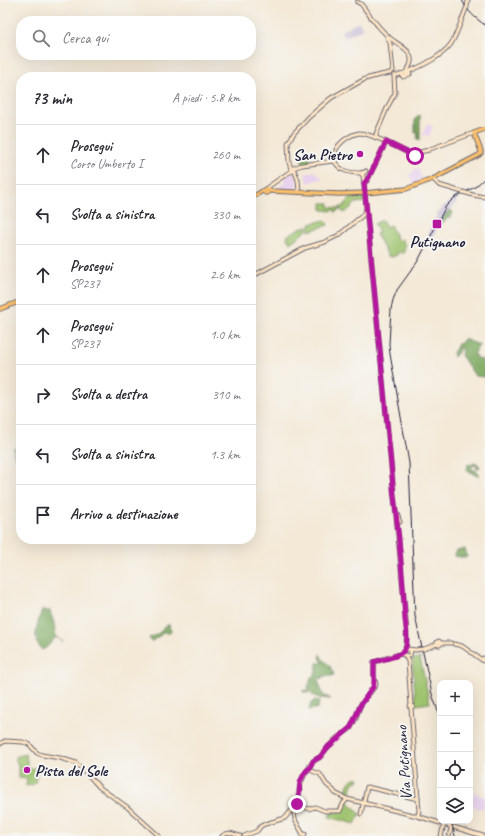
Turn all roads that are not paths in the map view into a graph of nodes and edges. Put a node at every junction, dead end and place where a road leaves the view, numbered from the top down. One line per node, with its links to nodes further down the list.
1 (357, 0): 3 (main road)
2 (468, 0): 7 (main road)
3 (387, 36): 4 (main road); 5 (main road)
4 (394, 42): 5 (main road); 6 (main road)
5 (390, 46): 8 (main road)
6 (411, 64): 7 (main road); 9 (main road)
7 (417, 68): 9 (main road)
8 (392, 73): 9 (main road); 12 (main road); 16 (main road)
9 (405, 73)
10 (485, 129): 11 (main road)
11 (474, 133): 13 (main road); 18 (main road)
12 (375, 136): 13 (main road); 14 (main road)
13 (386, 142): 15 (main road)
14 (335, 161): 16 (main road); 17 (main road)
15 (374, 165): 17 (main road); 19 (main road)
16 (292, 169): 20 (main road); 21 (main road)
17 (363, 174): 19 (main road)
18 (432, 179): 22 (main road); 24 (main road, bridge)
19 (366, 182): 22 (main road)
20 (267, 190): 21 (main road); 23 (main road)
21 (299, 192): 22 (main road)
22 (365, 193): 25 (main road)
23 (256, 195)
24 (484, 197)
25 (366, 208): 26 (main road); 26 (main road)
26 (364, 219): 27 (main road); 30 (main road)
27 (256, 275)
28 (16, 303): 29 (main road)
29 (0, 309)
30 (407, 644): 31 (main road, Via Putignano); 33 (main road)
31 (410, 650): 32 (main road); 33 (main road); 34 (main road, Via Putignano)
32 (416, 650): 34 (main road); 35 (main road)
33 (405, 653): 34 (main road); 36 (main road, Via Putignano); 38 (main road)
34 (410, 655): 36 (main road, Via Putignano)
35 (483, 660)
36 (408, 661): 40 (main road, Via Putignano)
37 (0, 744): 49 (main road)
38 (309, 767): 39 (main road); 42 (main road)
39 (347, 799): 41 (main road); 42 (main road)
40 (418, 799): 41 (main road); 44 (main road, Via Putignano)
41 (363, 803): 43 (main road); 44 (main road)
42 (296, 806): 48 (main road); 52 (main road)
43 (361, 814)
44 (418, 816): 45 (main road)
45 (437, 822)
46 (444, 824): 47 (main road); 53 (main road)
47 (450, 826): 54 (main road); 55 (main road)
48 (304, 835)
49 (159, 836)
50 (222, 836): 51 (main road)
51 (240, 836)
52 (244, 836)
53 (441, 836)
54 (449, 836)
55 (483, 836)

